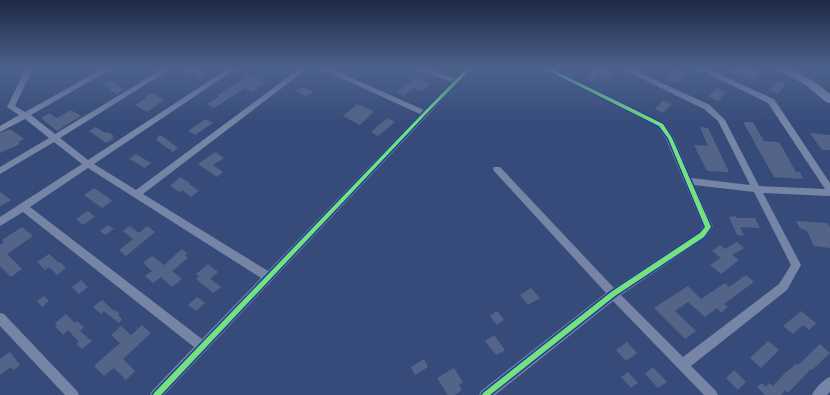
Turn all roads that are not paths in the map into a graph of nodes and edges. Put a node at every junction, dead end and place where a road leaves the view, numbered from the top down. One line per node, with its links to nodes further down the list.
1 (21, 86): 14 (street)
2 (77, 86): 14 (street)
3 (139, 86): 16 (street)
4 (206, 86): 17 (street)
5 (281, 86): 23 (street)
6 (364, 86): 13 (street)
7 (452, 86): 13 (street)
8 (583, 86): 20 (street)
9 (662, 86): 21 (street)
10 (739, 86): 22 (street)
11 (814, 86): 12 (street)
12 (830, 100)
13 (425, 113): 26 (street)
14 (25, 115): 15 (street); 16 (street)
15 (0, 129)
16 (55, 137): 17 (street); 19 (street)
17 (88, 164): 23 (street); 24 (street)
18 (497, 169): 27 (street)
19 (0, 171)
20 (689, 181): 21 (street); 27 (street)
21 (757, 189): 22 (street); 30 (street)
22 (830, 192)
23 (137, 194): 26 (street)
24 (23, 207): 25 (street); 29 (street)
25 (0, 222)
26 (269, 277): 29 (street)
27 (613, 294): 30 (street); 34 (street)
28 (0, 318): 32 (street)
29 (202, 346): 33 (street)
30 (683, 365): 35 (street)
31 (830, 383): 36 (street)
32 (72, 395)
33 (156, 395)
34 (485, 395)
35 (712, 395)
36 (818, 395)

